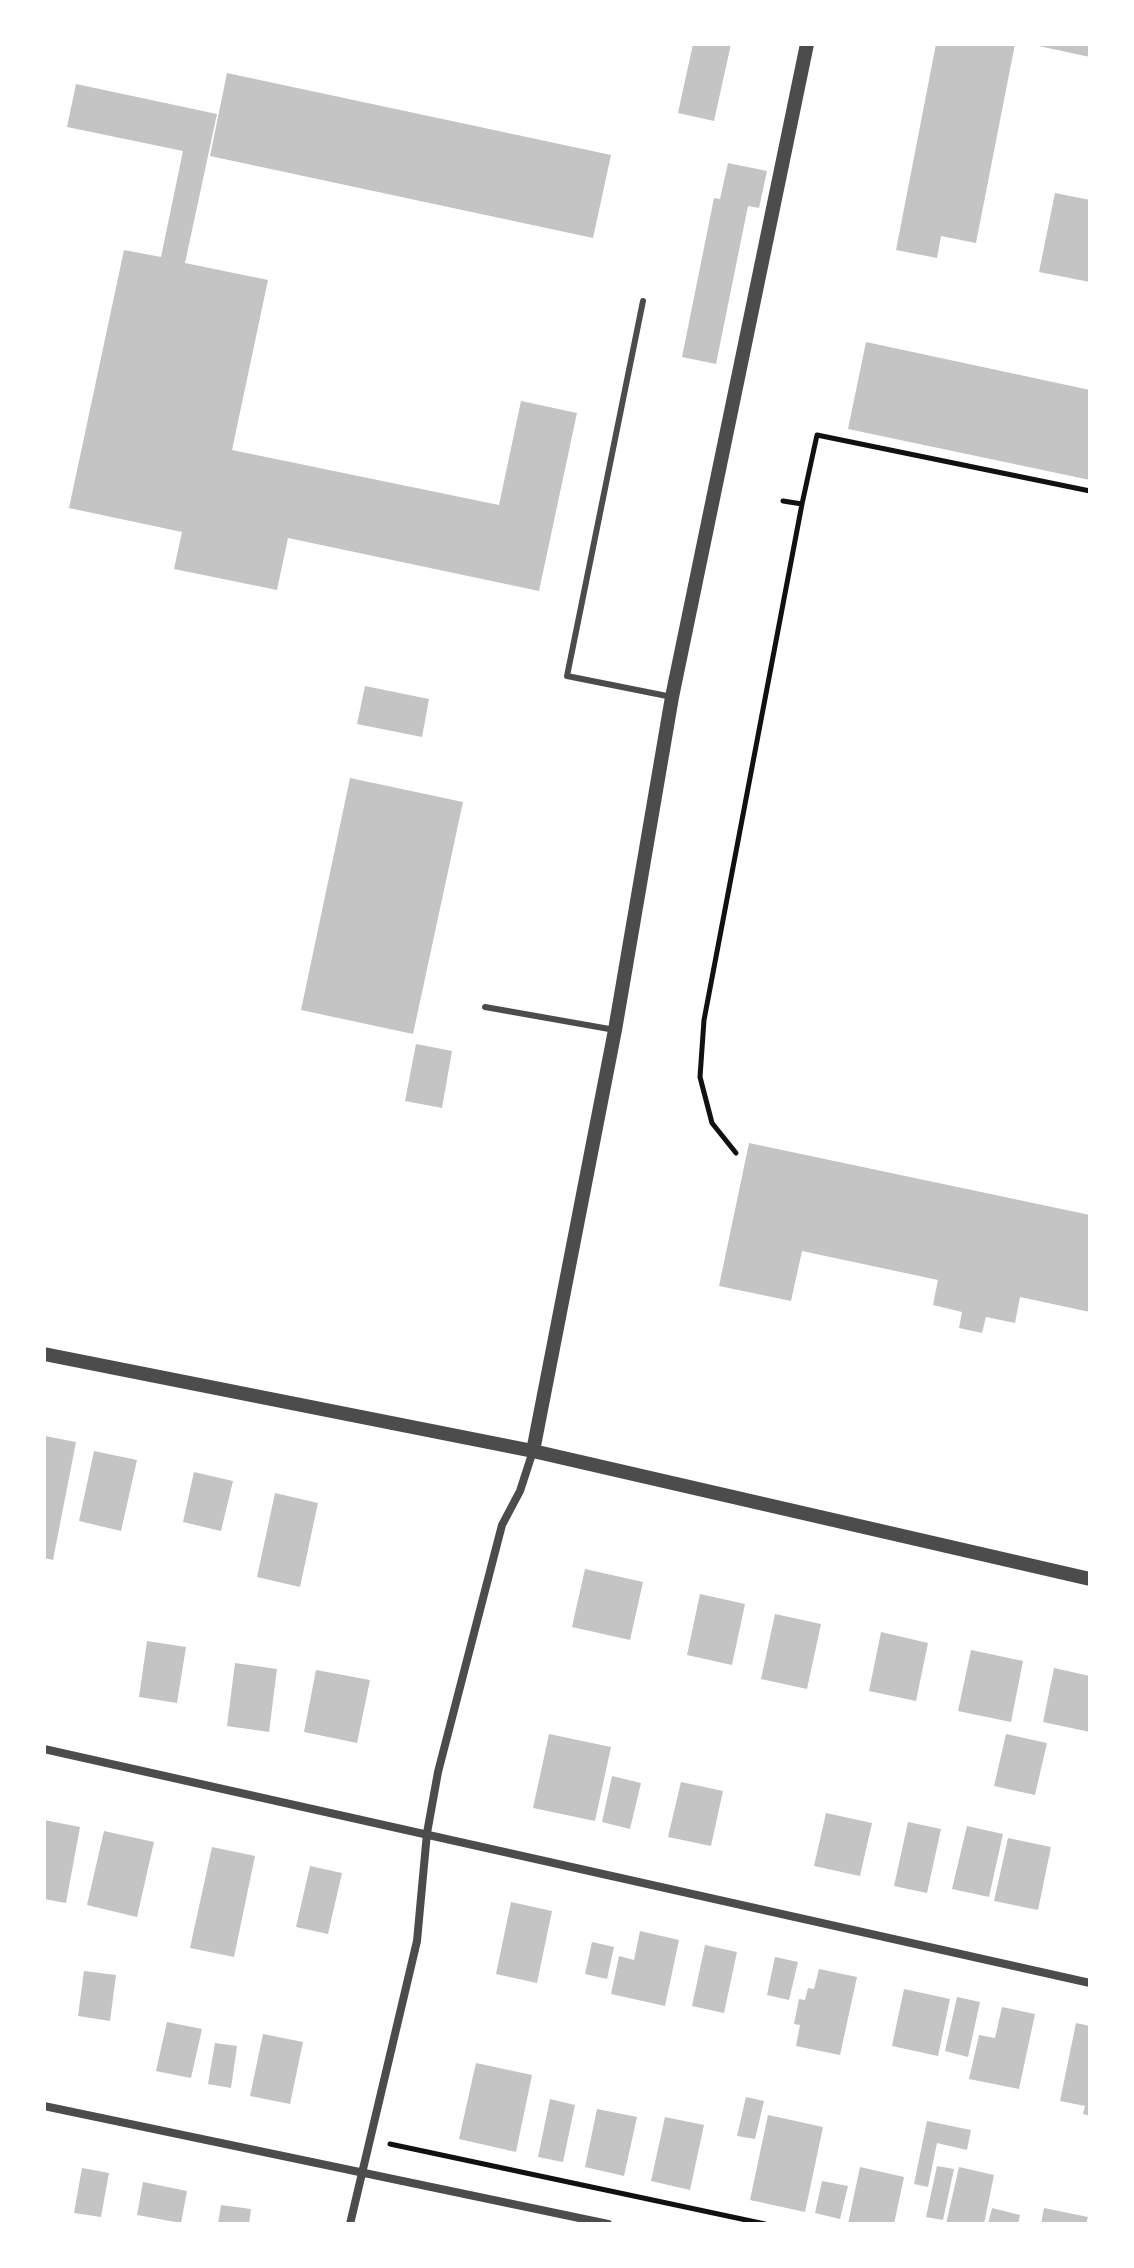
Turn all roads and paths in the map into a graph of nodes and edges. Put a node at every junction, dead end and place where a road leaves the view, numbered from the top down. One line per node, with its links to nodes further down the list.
1 (807, 44): 6 (street)
2 (643, 301): 6 (lane)
3 (1090, 491): 5 (path)
4 (783, 501): 5 (path)
5 (802, 504): 9 (path)
6 (672, 697): 8 (street)
7 (485, 1007): 8 (lane)
8 (615, 1030): 11 (street)
9 (736, 1153)
10 (44, 1354): 11 (street)
11 (533, 1451): 12 (street); 14 (street)
12 (1090, 1579)
13 (44, 1749): 14 (street)
14 (427, 1833): 15 (street); 17 (street)
15 (1090, 1983)
16 (44, 2106): 18 (street)
17 (370, 2140): 18 (street); 21 (path)
18 (362, 2174): 19 (street); 20 (street)
19 (350, 2224)
20 (608, 2224)
21 (765, 2224)

